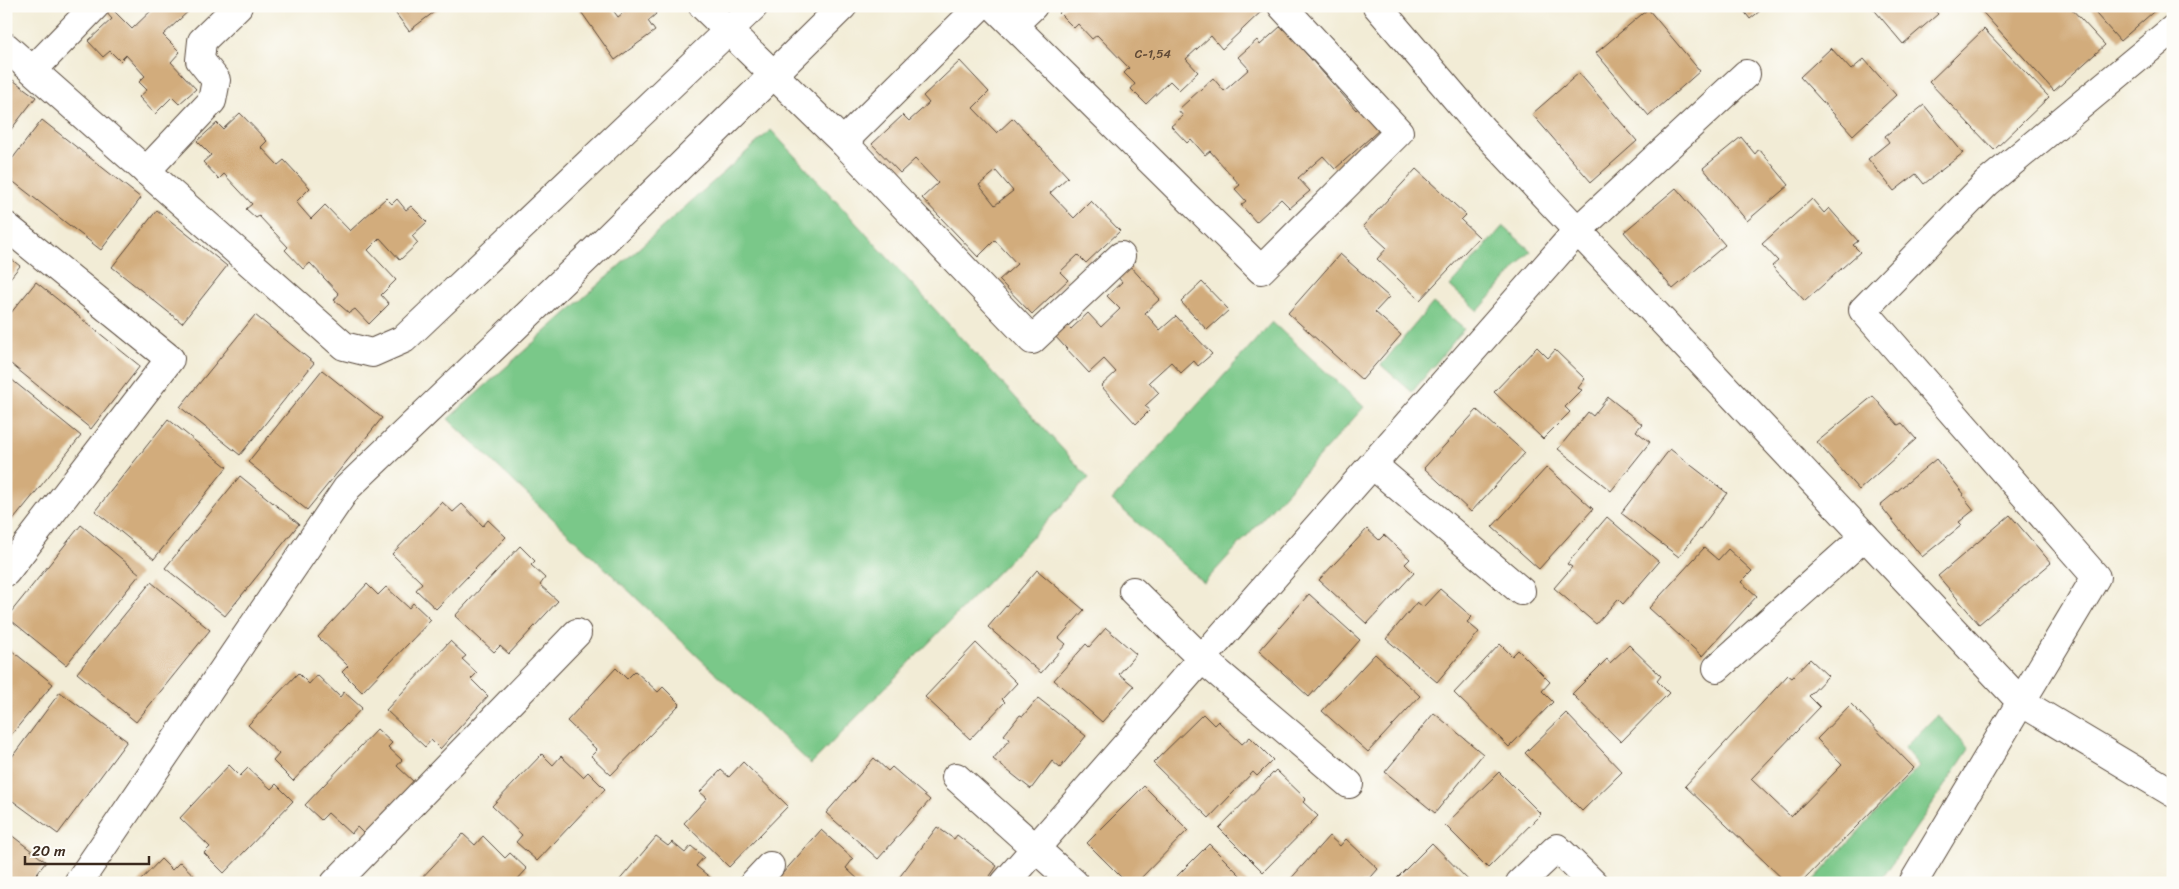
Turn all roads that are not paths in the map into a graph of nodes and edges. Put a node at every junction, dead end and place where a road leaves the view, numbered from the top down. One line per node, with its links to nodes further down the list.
1 (95, 6): 14 (street)
2 (238, 6): 18 (street)
3 (703, 6): 12 (street)
4 (754, 6): 12 (street)
5 (843, 6): 16 (street)
6 (980, 6): 17 (street)
7 (994, 6): 10 (street)
8 (1282, 6): 10 (street)
9 (1377, 6): 20 (street)
10 (1024, 15)
11 (2173, 29): 30 (street)
12 (728, 32): 16 (street); 18 (street)
13 (6, 47): 14 (street)
14 (32, 70): 18 (street)
15 (1746, 74): 20 (street)
16 (773, 76): 17 (street); 35 (street)
17 (843, 142): 21 (street)
18 (146, 171)
19 (6, 226): 24 (street)
20 (1578, 230): 22 (street); 23 (street)
21 (1121, 256)
22 (1373, 465): 26 (street); 28 (street)
23 (1866, 536): 29 (street); 30 (street)
24 (6, 572)
25 (1133, 591): 28 (street)
26 (1521, 591)
27 (577, 633): 36 (street)
28 (1201, 658): 32 (street); 34 (street)
29 (1717, 668)
30 (2021, 702): 33 (street); 41 (street)
31 (956, 777): 34 (street)
32 (1349, 784)
33 (2173, 793)
34 (1034, 849): 37 (street); 38 (street)
35 (78, 883)
36 (335, 883)
37 (1005, 883)
38 (1074, 883)
39 (1520, 883): 40 (street)
40 (1593, 883)
41 (1913, 883)

